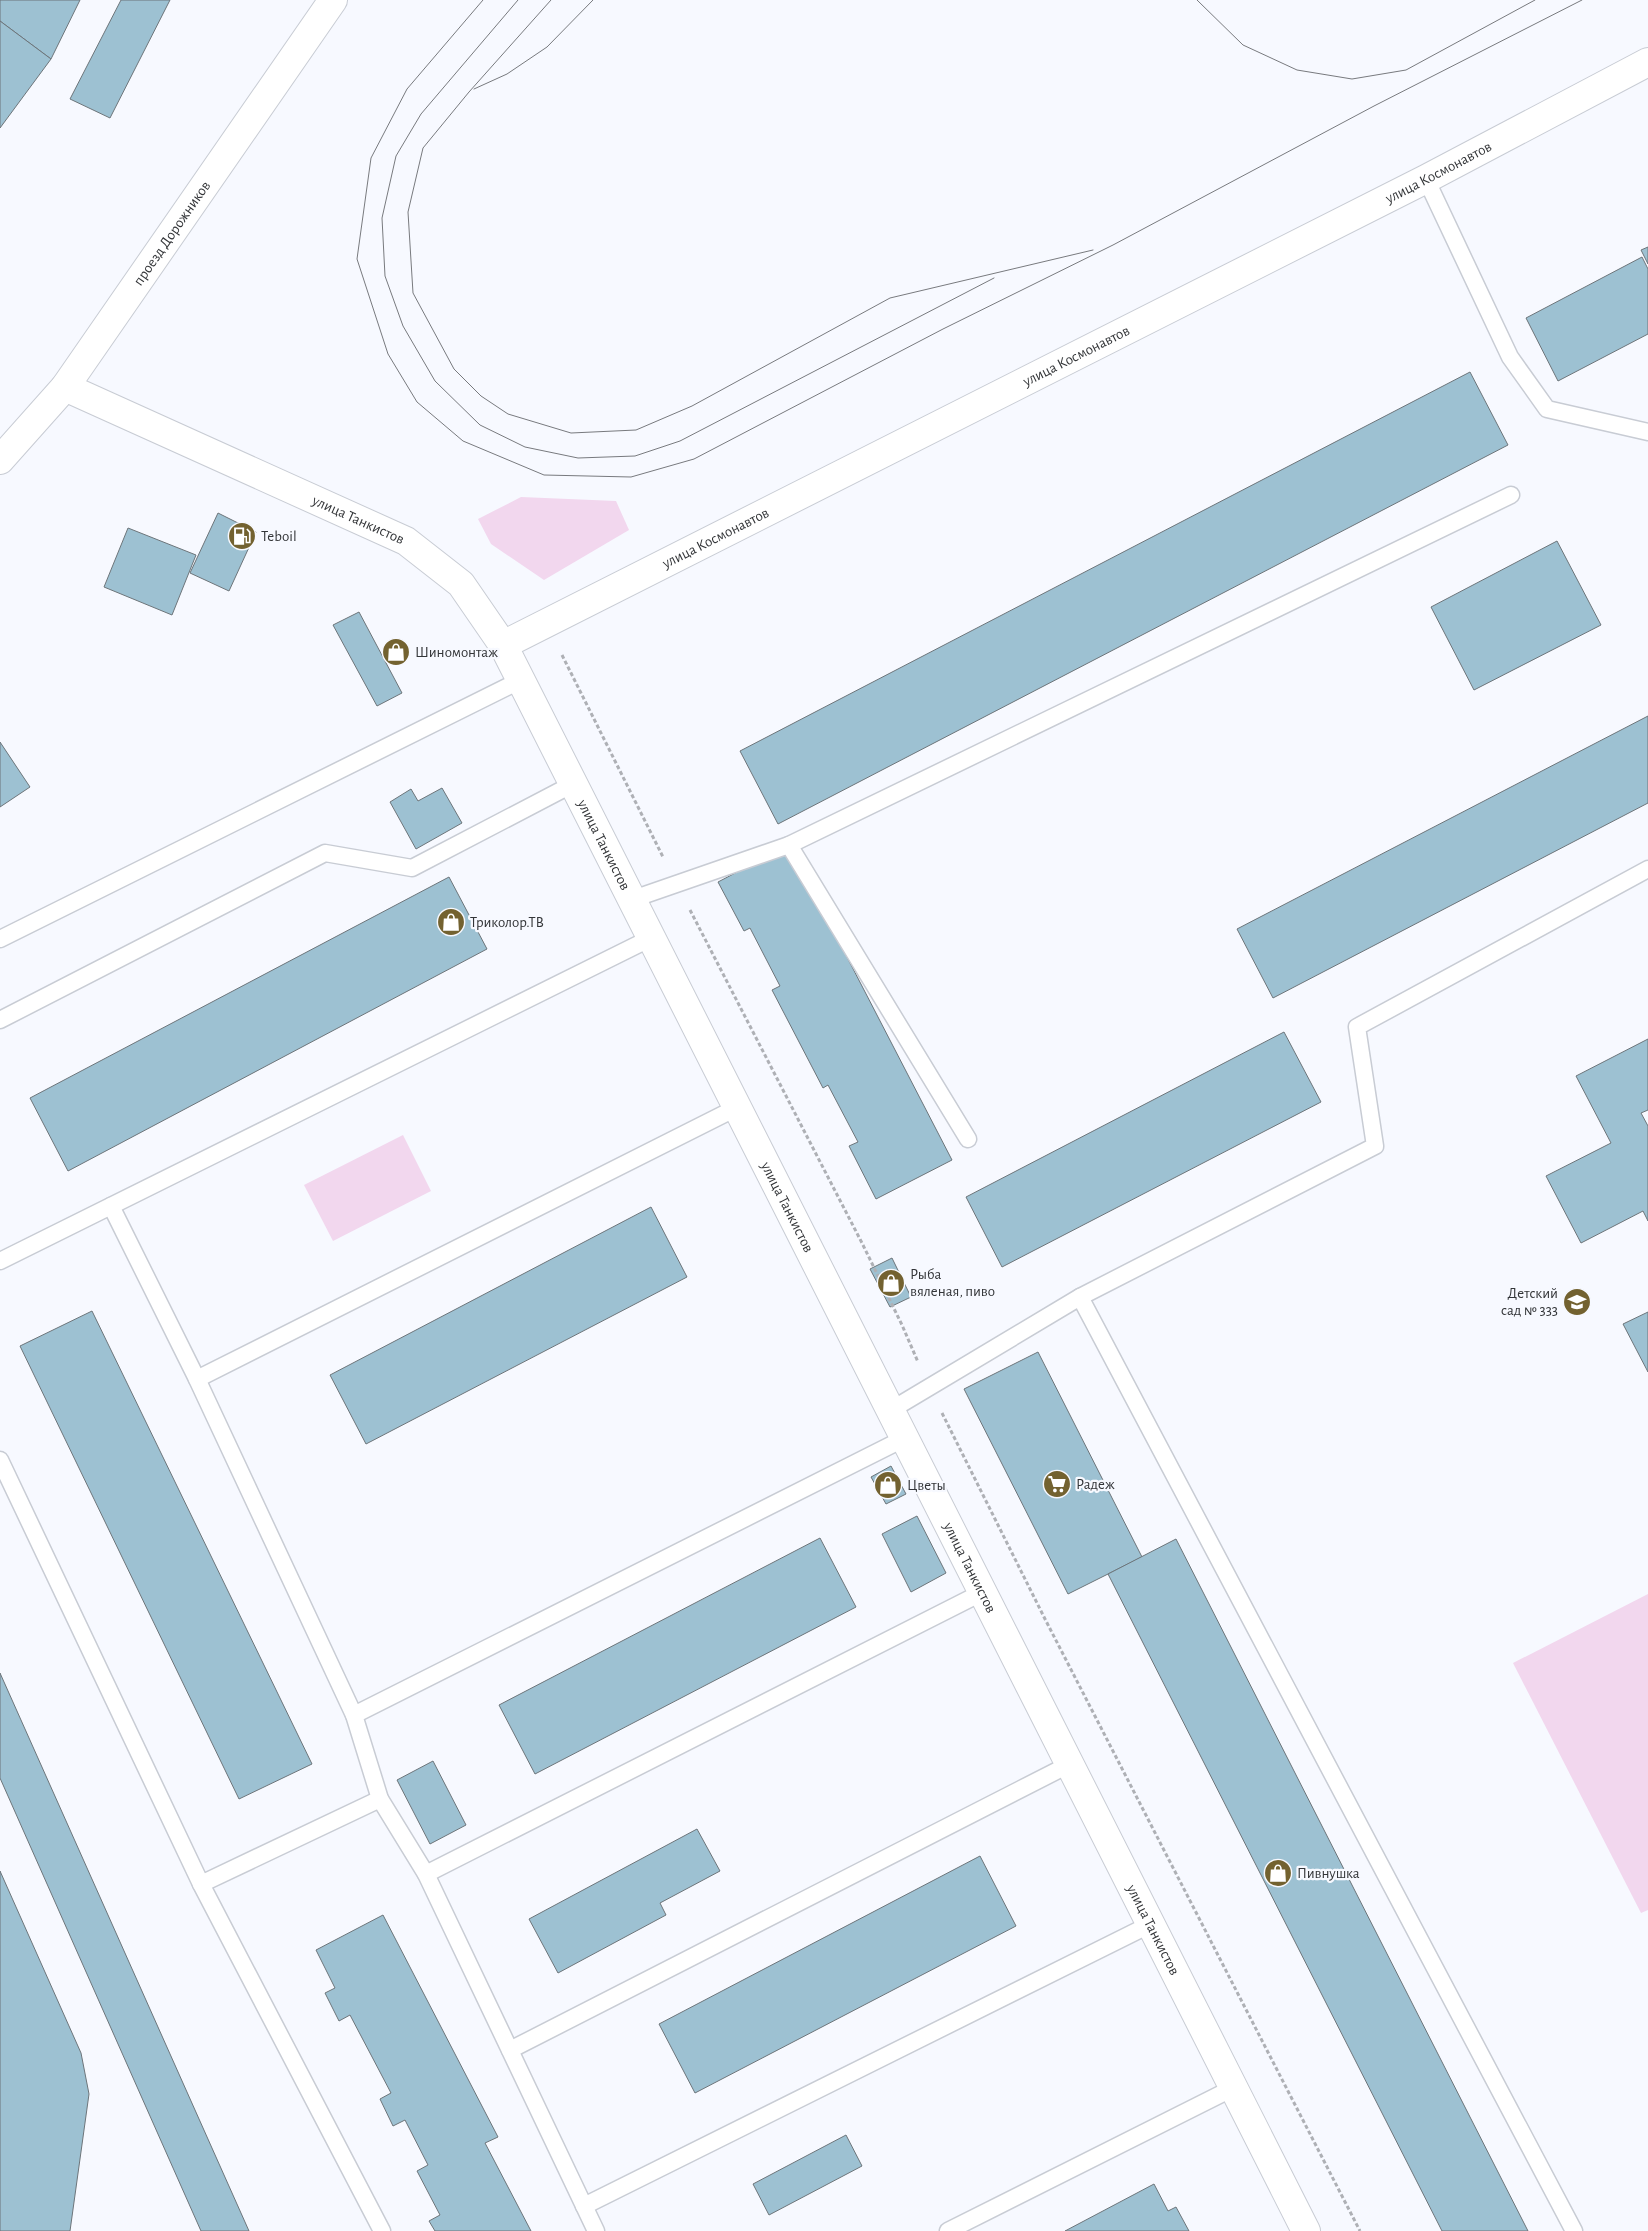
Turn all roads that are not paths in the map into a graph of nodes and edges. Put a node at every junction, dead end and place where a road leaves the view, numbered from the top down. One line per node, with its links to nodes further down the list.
1 (333, 0): 4 (main road, проезд Дорожников)
2 (1648, 62): 3 (main road, улица Космонавтов)
3 (1426, 179): 5 (lane); 8 (main road, улица Космонавтов)
4 (65, 387): 6 (main road, проезд Дорожников); 8 (main road, улица Танкистов)
5 (1648, 432)
6 (0, 460)
7 (1511, 495): 11 (lane)
8 (503, 646): 9 (main road, улица Танкистов)
9 (521, 680): 10 (main road, улица Танкистов); 15 (lane)
10 (573, 784): 13 (main road, улица Танкистов); 16 (lane)
11 (789, 845): 13 (lane); 18 (lane)
12 (1648, 869): 21 (lane)
13 (633, 899): 14 (main road, улица Танкистов)
14 (652, 937): 17 (main road, улица Танкистов); 19 (lane)
15 (0, 939)
16 (0, 1020)
17 (738, 1107): 22 (lane); 23 (main road, улица Танкистов)
18 (968, 1139)
19 (112, 1206): 20 (lane); 22 (lane)
20 (0, 1261)
21 (1080, 1297): 23 (lane); 40 (lane)
22 (196, 1379): 27 (lane)
23 (891, 1410): 24 (main road, улица Танкистов)
24 (905, 1438): 26 (main road, улица Танкистов); 27 (lane)
25 (0, 1460): 31 (lane)
26 (983, 1592): 28 (main road, улица Танкистов); 30 (lane)
27 (354, 1715): 29 (lane)
28 (1070, 1764): 32 (main road, улица Танкистов); 33 (lane)
29 (380, 1799): 30 (lane); 31 (lane)
30 (426, 1874): 33 (lane)
31 (201, 1884): 36 (lane)
32 (1151, 1924): 34 (main road, улица Танкистов); 35 (lane)
33 (510, 2050): 35 (lane)
34 (1234, 2088): 38 (lane); 39 (main road, улица Танкистов)
35 (584, 2206): 37 (lane)
36 (382, 2231)
37 (596, 2231)
38 (948, 2231)
39 (1306, 2231)
40 (1574, 2231)

